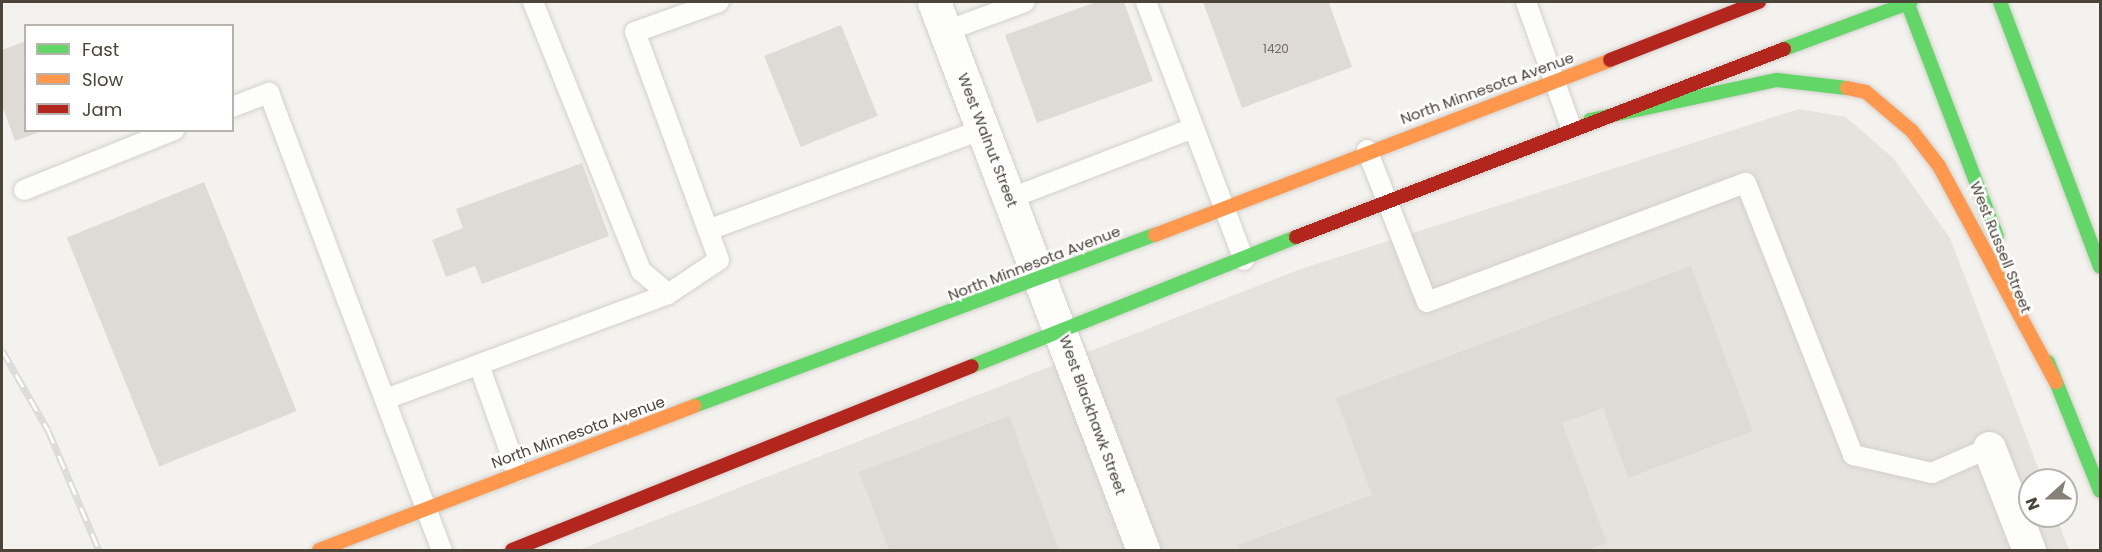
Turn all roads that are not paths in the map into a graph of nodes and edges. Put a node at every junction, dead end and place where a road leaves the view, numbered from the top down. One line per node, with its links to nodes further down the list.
1 (532, 2): 26 (lane)
2 (719, 2): 22 (lane)
3 (1025, 2): 9 (lane)
4 (1146, 2): 14 (lane)
5 (1526, 2): 10 (lane)
6 (1758, 2): 10 (main road, North Minnesota Avenue)
7 (1909, 2): 12 (main road); 29 (main road, West Russell Street)
8 (2000, 2): 24 (main road)
9 (940, 16): 15 (street, West Walnut Street)
10 (1554, 80): 13 (lane); 17 (main road, North Minnesota Avenue)
11 (234, 106): 30 (lane)
12 (1590, 120): 13 (main road); 29 (main road)
13 (1571, 127): 20 (main road)
14 (1193, 128): 19 (lane); 21 (lane)
15 (984, 129): 19 (street, West Walnut Street); 22 (lane)
16 (169, 132): 18 (lane)
17 (1367, 150): 20 (lane); 21 (main road, North Minnesota Avenue)
18 (24, 190)
19 (1011, 198): 25 (street, West Walnut Street)
20 (1388, 203): 23 (main road); 31 (lane)
21 (1222, 205): 23 (lane); 25 (main road, North Minnesota Avenue)
22 (708, 230): 26 (lane)
23 (1244, 260): 27 (main road)
24 (2100, 267)
25 (1042, 279): 27 (street, West Blackhawk Street); 32 (main road, North Minnesota Avenue)
26 (668, 294): 28 (lane)
27 (1063, 334): 37 (main road); 38 (street, West Blackhawk Street)
28 (479, 365): 30 (lane); 32 (lane)
29 (2056, 382): 33 (main road, West Russell Street)
30 (386, 399): 34 (lane)
31 (1989, 448): 39 (street)
32 (517, 471): 34 (main road, North Minnesota Avenue)
33 (2100, 491)
34 (427, 509): 35 (main road, North Minnesota Avenue); 36 (lane)
35 (319, 550)
36 (442, 550)
37 (512, 550)
38 (1143, 550)
39 (2029, 550)

